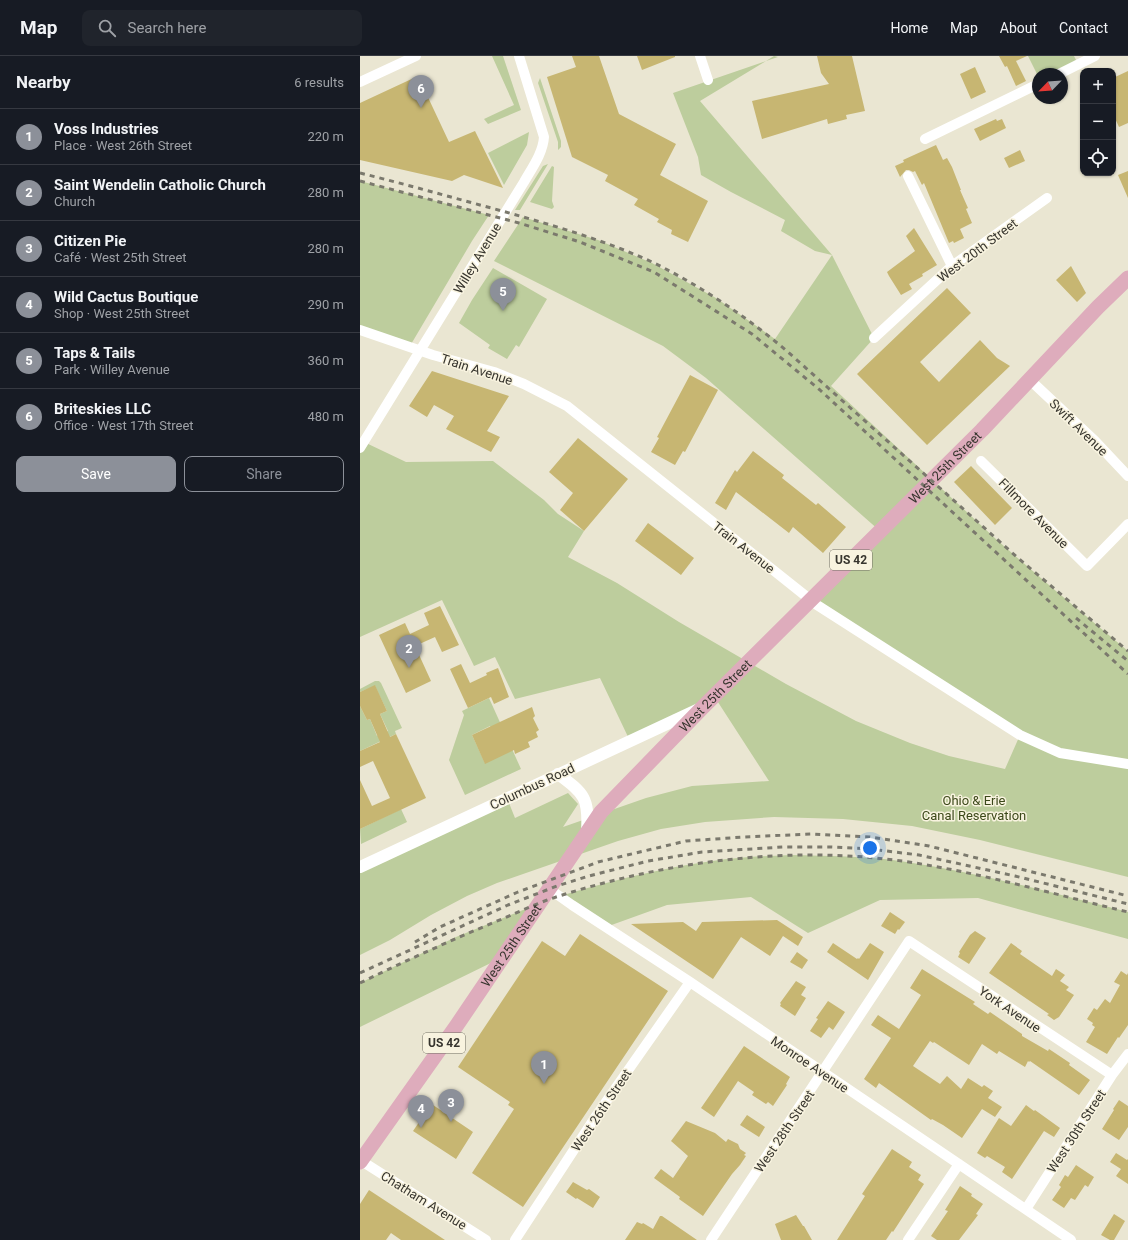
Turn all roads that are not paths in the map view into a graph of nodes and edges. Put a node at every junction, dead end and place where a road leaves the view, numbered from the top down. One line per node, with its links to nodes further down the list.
1 (416, 56): 7 (street)
2 (519, 56): 16 (street, Willey Avenue)
3 (700, 56): 6 (street)
4 (1095, 56): 5 (street)
5 (1068, 70)
6 (708, 80)
7 (360, 82)
8 (1032, 87): 9 (street)
9 (925, 139)
10 (908, 176): 12 (street)
11 (1047, 198): 12 (street, West 20th Street)
12 (952, 266): 15 (street, West 20th Street)
13 (1128, 278): 17 (main road, West 25th Street / US 42)
14 (360, 330): 16 (street, Train Avenue)
15 (874, 338)
16 (420, 350): 18 (street, Willey Avenue); 23 (street, Train Avenue)
17 (1029, 380): 20 (street, Swift Avenue); 22 (main road, West 25th Street / US 42)
18 (360, 448)
19 (981, 462): 21 (street, Fillmore Avenue)
20 (1128, 476)
21 (1128, 524)
22 (703, 707): 24 (street, Columbus Road); 25 (main road, West 25th Street / US 42)
23 (1128, 764)
24 (558, 774): 25 (street); 26 (street, Columbus Road)
25 (586, 832): 27 (main road, West 25th Street / US 42)
26 (360, 867)
27 (548, 888): 29 (street, Monroe Avenue); 33 (main road, West 25th Street / US 42)
28 (909, 941): 31 (street, West 28th Street); 32 (street, York Avenue)
29 (690, 982): 31 (street, Monroe Avenue); 37 (street, West 26th Street)
30 (1128, 1054): 32 (street, West 30th Street)
31 (823, 1073): 34 (street, Monroe Avenue); 38 (street, West 28th Street)
32 (1112, 1075): 35 (street, West 30th Street)
33 (360, 1161): 36 (street, Chatham Avenue)
34 (960, 1164): 35 (street, Monroe Avenue); 39 (street)
35 (1026, 1209): 40 (street, Monroe Avenue)
36 (486, 1240)
37 (515, 1240)
38 (711, 1240)
39 (908, 1240)
40 (1071, 1240)

